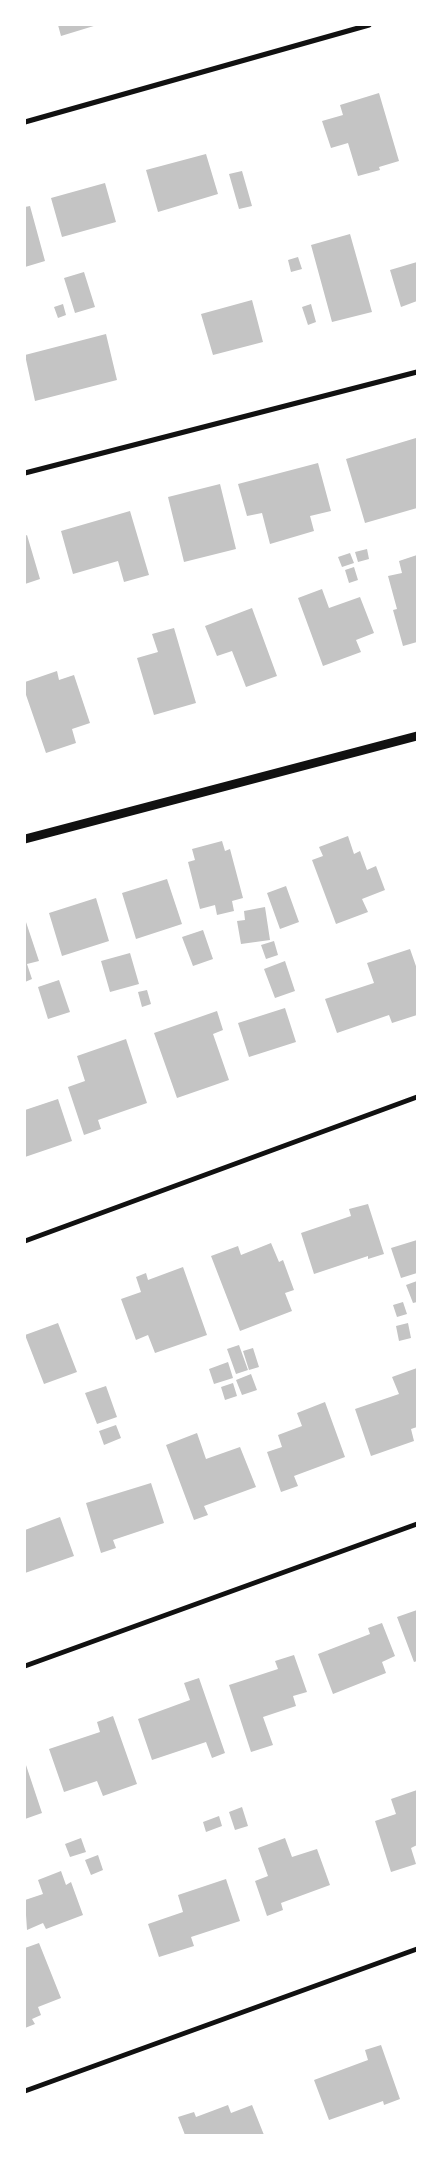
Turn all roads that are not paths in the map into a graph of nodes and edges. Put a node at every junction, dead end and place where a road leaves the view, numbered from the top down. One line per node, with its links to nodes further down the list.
1 (369, 25): 2 (street)
2 (25, 122)
3 (417, 372): 4 (street)
4 (25, 473)
5 (417, 736): 6 (street)
6 (25, 839)
7 (417, 1097): 8 (street)
8 (25, 1241)
9 (417, 1524): 10 (street)
10 (25, 1666)
11 (417, 1949): 12 (street)
12 (25, 2091)

